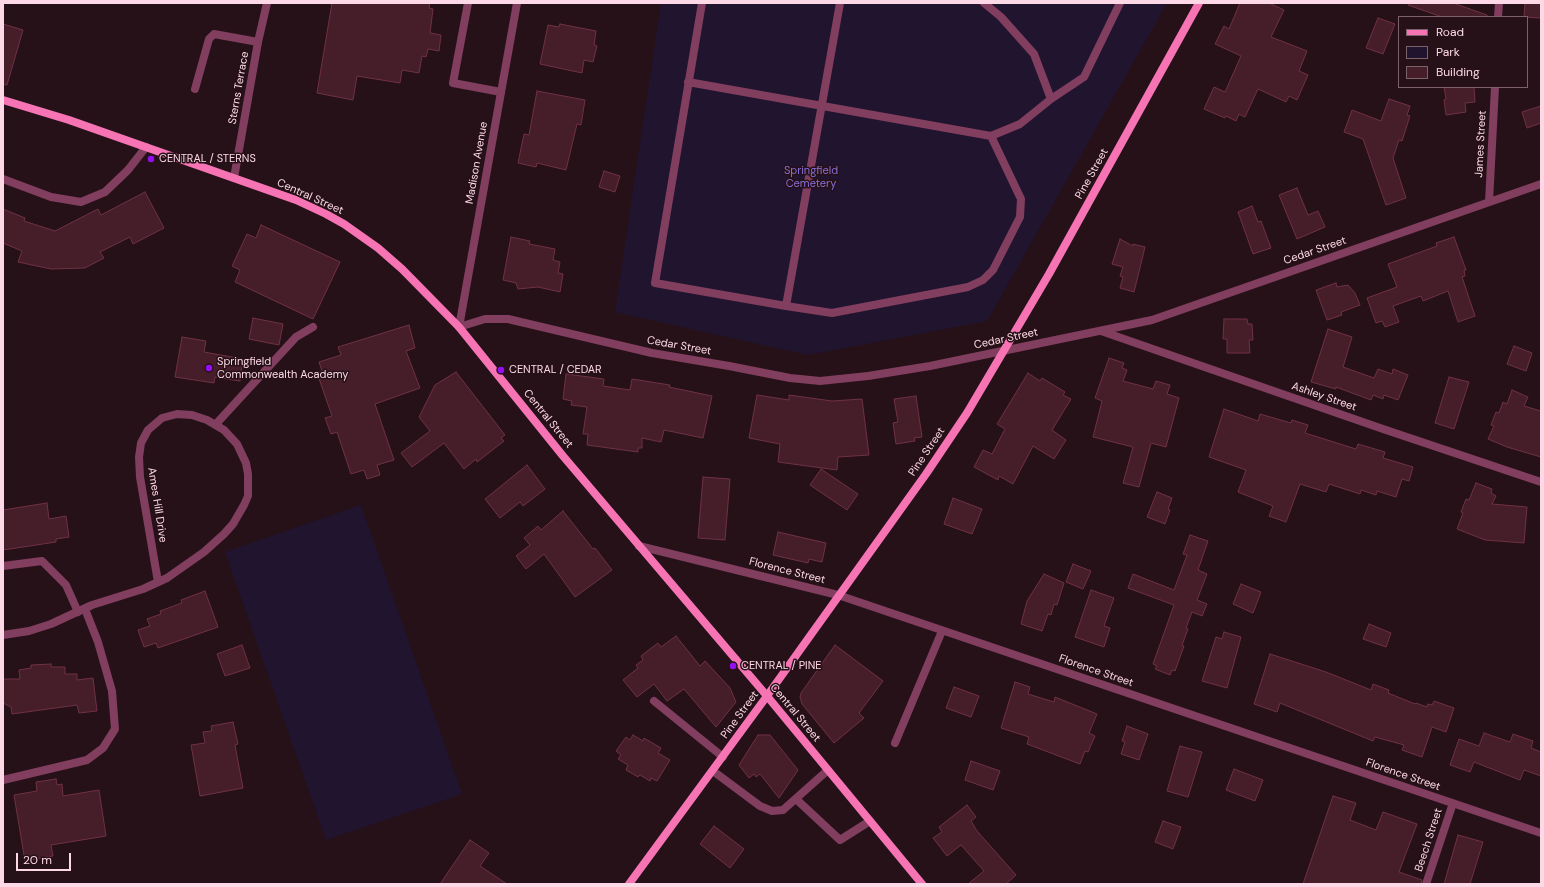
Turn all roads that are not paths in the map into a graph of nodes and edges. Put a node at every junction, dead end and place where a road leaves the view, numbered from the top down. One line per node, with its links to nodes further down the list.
1 (267, 3): 11 (street, Sterns Terrace)
2 (468, 3): 15 (street)
3 (517, 3): 15 (street, Madison Avenue)
4 (702, 3): 12 (street)
5 (840, 3): 18 (street)
6 (984, 3): 16 (street)
7 (1120, 3): 16 (street)
8 (1199, 3): 29 (main road, Pine Street)
9 (1499, 3): 10 (street)
10 (1498, 16)
11 (258, 42): 14 (street); 21 (street, Sterns Terrace)
12 (688, 82): 18 (street); 25 (street)
13 (1495, 88): 24 (street, James Street)
14 (195, 89)
15 (501, 92): 27 (street, Madison Avenue)
16 (1051, 99): 19 (street)
17 (3, 100): 20 (main road, Central Street)
18 (822, 105): 19 (street); 25 (street)
19 (991, 136): 25 (street)
20 (146, 147): 21 (main road, Central Street); 22 (street)
21 (234, 178): 27 (main road, Central Street)
22 (3, 179)
23 (1541, 184): 24 (street, Cedar Street)
24 (1489, 202): 28 (street, Cedar Street)
25 (786, 306)
26 (313, 327): 30 (street)
27 (458, 327): 29 (street, Cedar Street); 32 (main road, Central Street)
28 (1100, 331): 29 (street, Cedar Street); 31 (street, Ashley Street)
29 (1004, 351): 35 (main road, Pine Street)
30 (216, 424): 34 (street, Ames Hill Drive); 34 (street, Ames Hill Drive)
31 (1541, 482)
32 (639, 546): 35 (street, Florence Street); 39 (main road, Central Street)
33 (3, 566): 36 (street)
34 (158, 582): 36 (street, Ames Hill Drive)
35 (838, 595): 37 (street, Florence Street); 39 (main road, Pine Street)
36 (81, 610): 38 (street, Ames Hill Drive); 45 (street)
37 (942, 631): 41 (street); 47 (street, Florence Street)
38 (3, 635)
39 (767, 696): 42 (main road, Pine Street); 44 (main road, Central Street)
40 (654, 701): 42 (street)
41 (896, 743)
42 (722, 757): 43 (main road, Pine Street)
43 (712, 770): 46 (street); 50 (main road, Pine Street)
44 (828, 770): 46 (street); 48 (main road, Central Street)
45 (3, 780)
46 (796, 799): 48 (street)
47 (1453, 803): 49 (street, Florence Street); 52 (street, Beech Street)
48 (870, 821): 51 (main road, Central Street)
49 (1541, 833)
50 (630, 884)
51 (922, 884)
52 (1426, 884)

